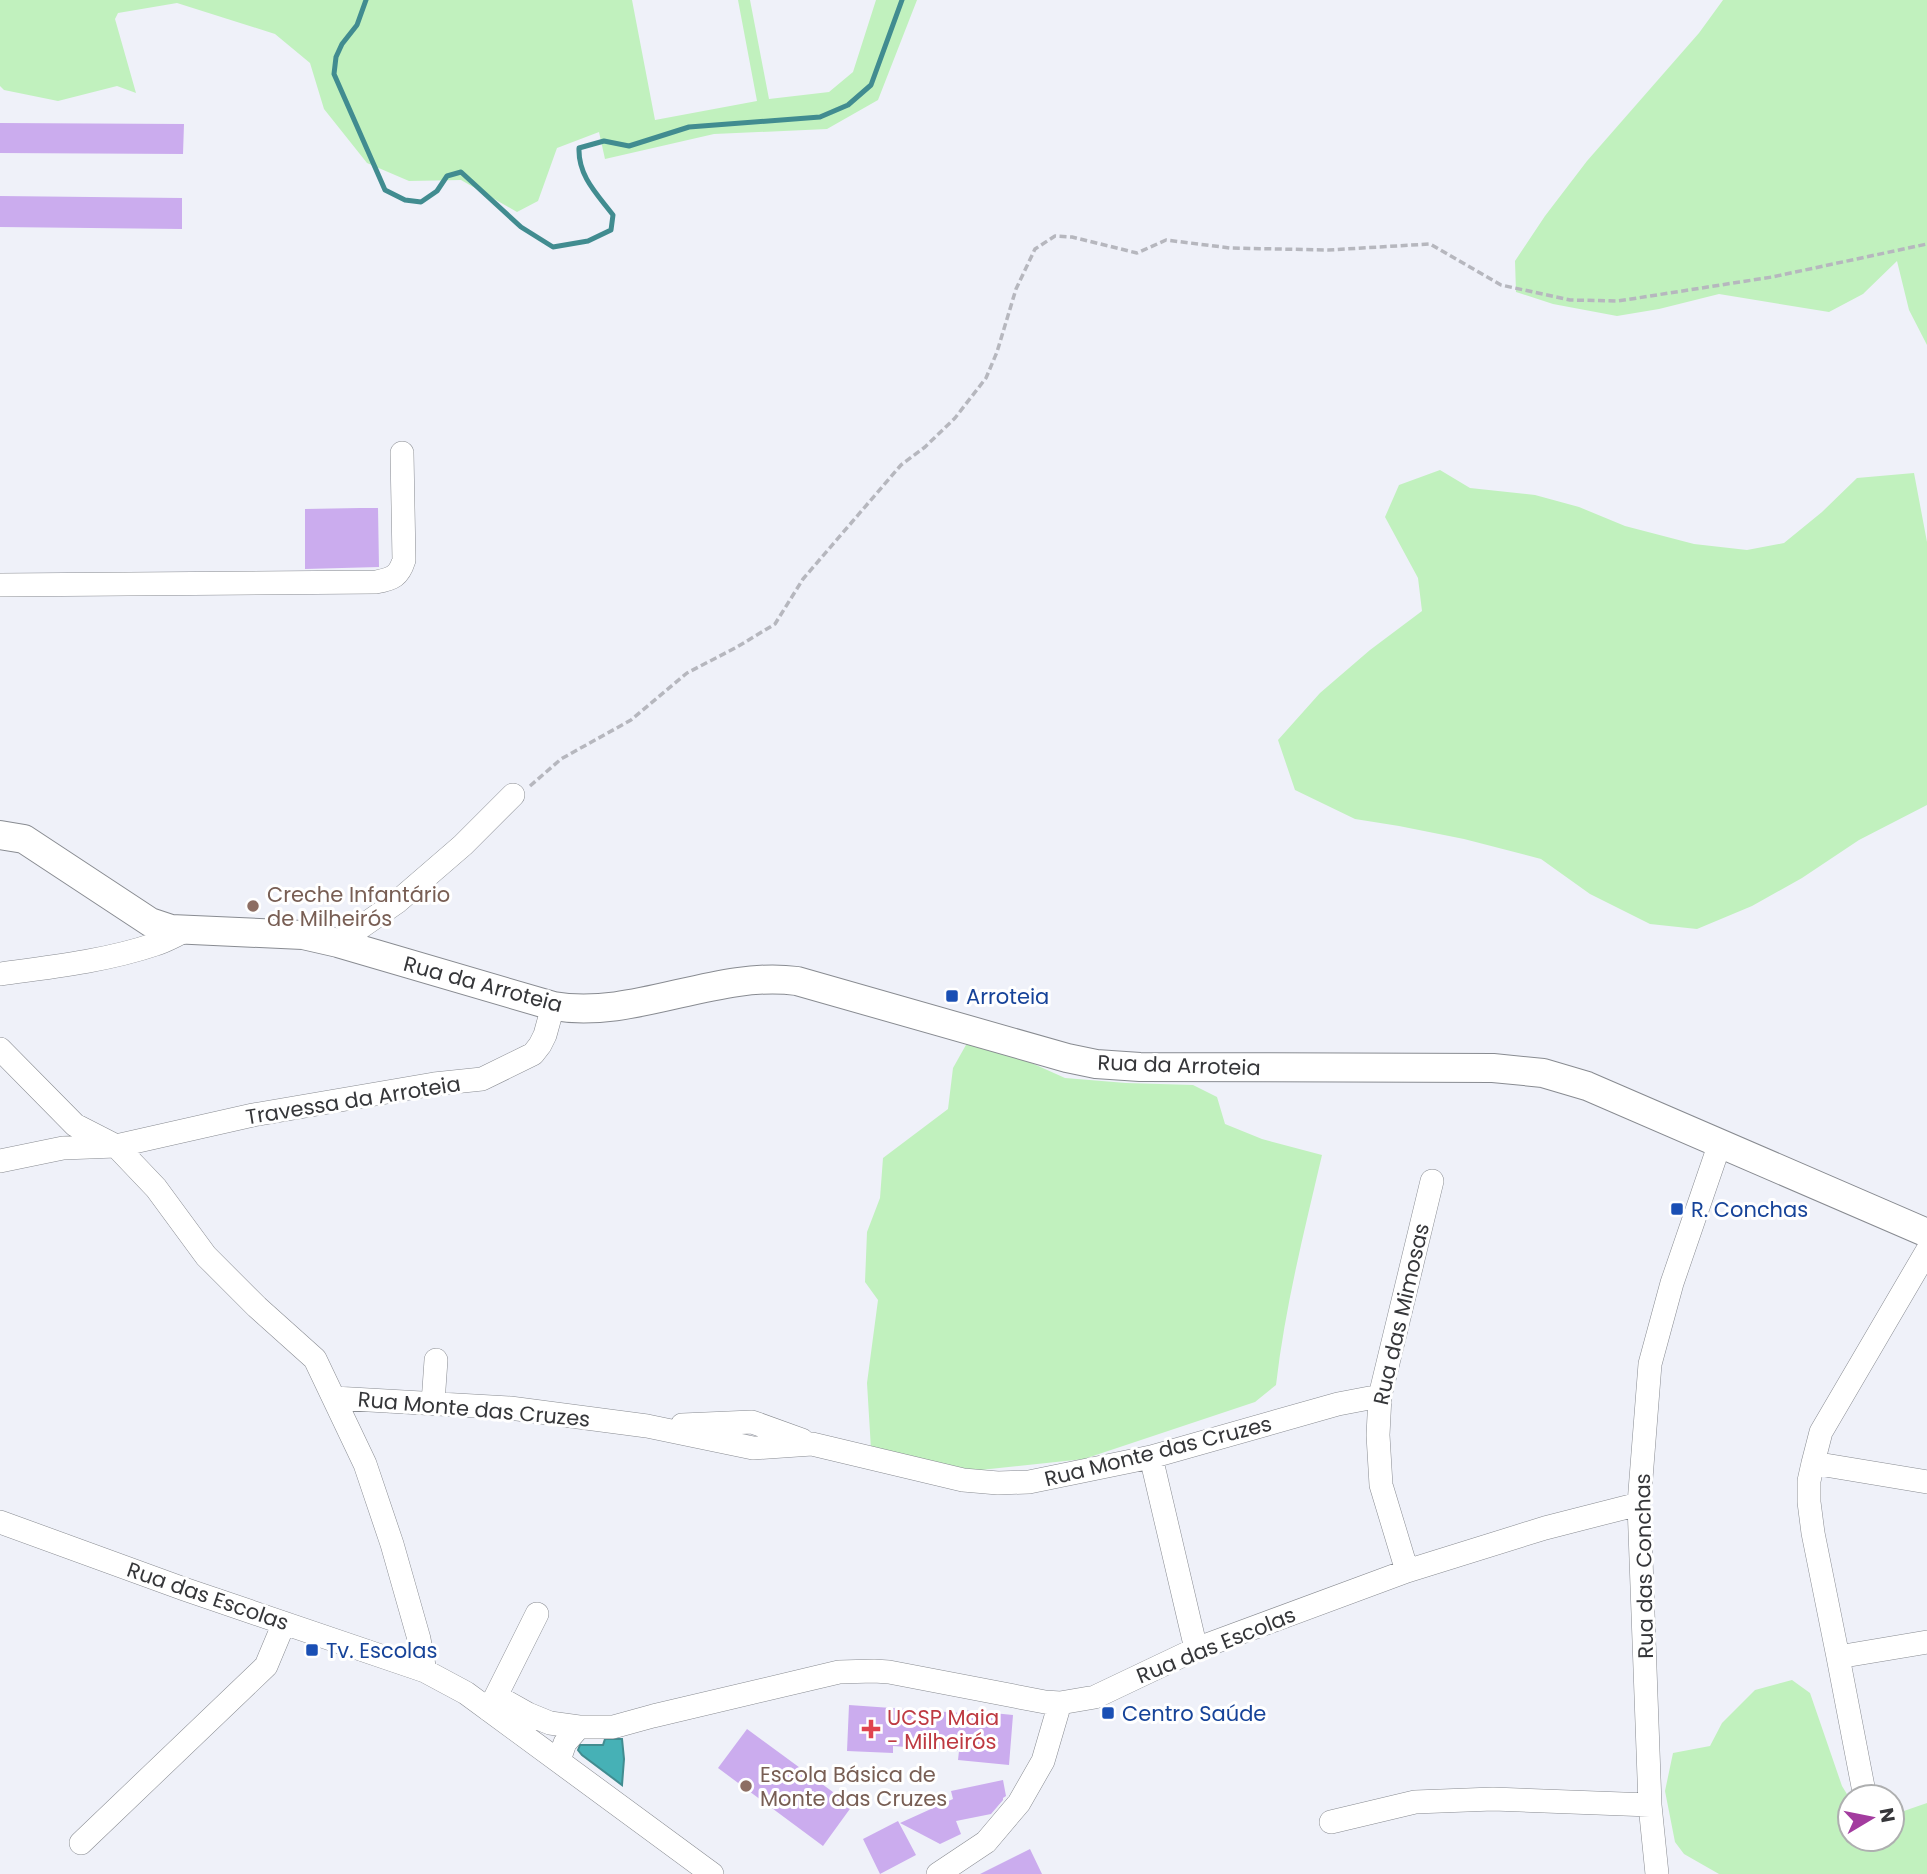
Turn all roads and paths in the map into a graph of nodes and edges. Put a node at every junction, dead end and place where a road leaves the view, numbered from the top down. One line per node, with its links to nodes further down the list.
1 (1927, 244): 4 (path)
2 (402, 453): 3 (street)
3 (0, 585)
4 (513, 795): 7 (street)
5 (0, 835): 6 (main road, Rua da Arroteia)
6 (186, 931): 7 (main road, Rua da Arroteia); 8 (street)
7 (338, 943): 9 (main road, Rua da Arroteia)
8 (0, 974)
9 (553, 1006): 11 (main road, Rua da Arroteia); 12 (street, Travessa da Arroteia)
10 (0, 1049): 12 (street, Rua Monte das Cruzes)
11 (1720, 1143): 15 (main road, Rua da Arroteia); 24 (street, Rua das Conchas)
12 (116, 1146): 13 (street); 19 (street, Rua Monte das Cruzes)
13 (0, 1161)
14 (1432, 1181): 18 (street, Rua das Mimosas)
15 (1927, 1233)
16 (1927, 1251): 22 (street)
17 (436, 1360): 20 (street)
18 (1380, 1396): 21 (street, Rua Monte das Cruzes); 26 (street, Rua das Mimosas)
19 (334, 1398): 20 (street, Rua Monte das Cruzes); 32 (street)
20 (433, 1403): 21 (street, Rua Monte das Cruzes)
21 (1151, 1457): 30 (street)
22 (1813, 1463): 23 (street); 31 (street)
23 (1927, 1482)
24 (1639, 1504): 26 (street, Rua das Escolas); 38 (street, Rua das Conchas)
25 (0, 1522): 28 (street, Rua das Escolas)
26 (1407, 1571): 30 (street, Rua das Escolas)
27 (537, 1614): 33 (street)
28 (284, 1623): 32 (street, Rua das Escolas); 40 (street)
29 (1927, 1642): 31 (street)
30 (1196, 1649): 34 (street, Rua das Escolas)
31 (1838, 1657): 37 (street)
32 (425, 1671): 33 (street, Rua das Escolas)
33 (493, 1703): 35 (street, Rua das Escolas); 36 (street, Rua das Escolas)
34 (1060, 1703): 35 (street, Rua das Escolas); 42 (street)
35 (579, 1727): 36 (street)
36 (559, 1760): 41 (street, Rua das Escolas)
37 (1862, 1783)
38 (1650, 1805): 39 (street); 43 (street, Rua das Conchas)
39 (1331, 1822)
40 (81, 1843)
41 (712, 1874)
42 (938, 1874)
43 (1657, 1874)

